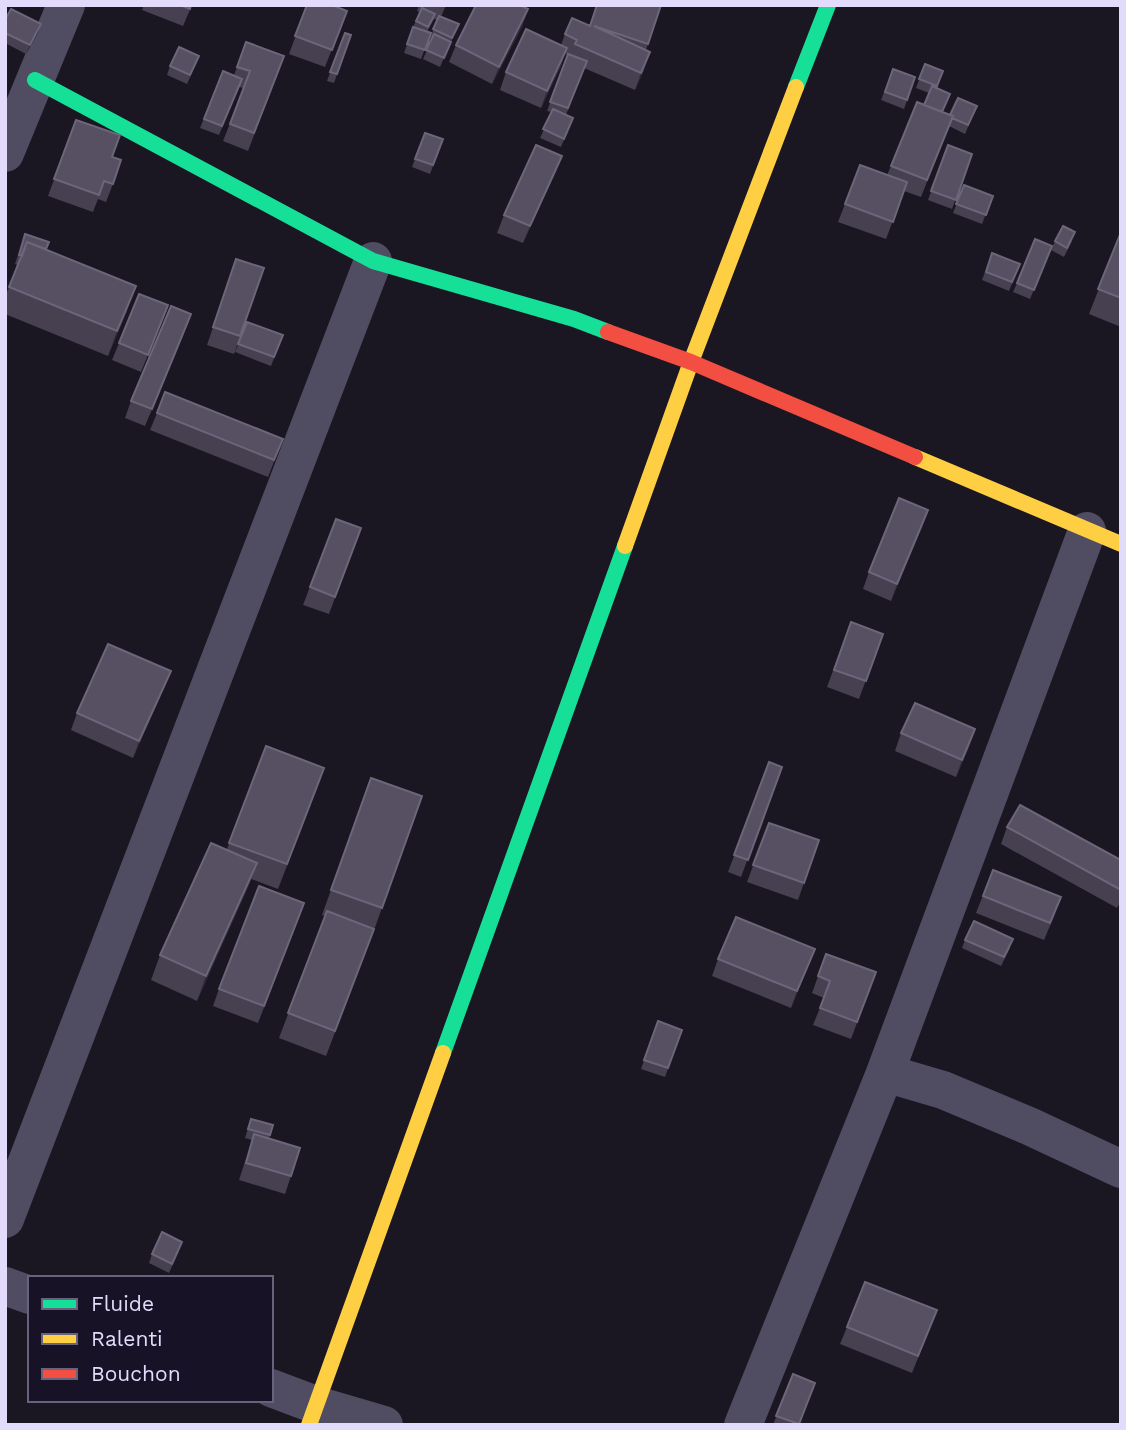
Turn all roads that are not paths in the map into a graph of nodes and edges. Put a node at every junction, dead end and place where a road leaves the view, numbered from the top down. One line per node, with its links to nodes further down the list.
1 (66, 5): 3 (street)
2 (828, 5): 6 (street)
3 (35, 80): 4 (street); 5 (street)
4 (5, 153)
5 (373, 261): 6 (street); 10 (street)
6 (691, 362): 7 (street); 14 (street)
7 (1104, 538): 8 (street)
8 (885, 1073): 9 (street); 16 (street)
9 (1121, 1169)
10 (5, 1219)
11 (5, 1286): 12 (street)
12 (28, 1295)
13 (273, 1389): 14 (street)
14 (312, 1415): 15 (street)
15 (384, 1425)
16 (743, 1425)

